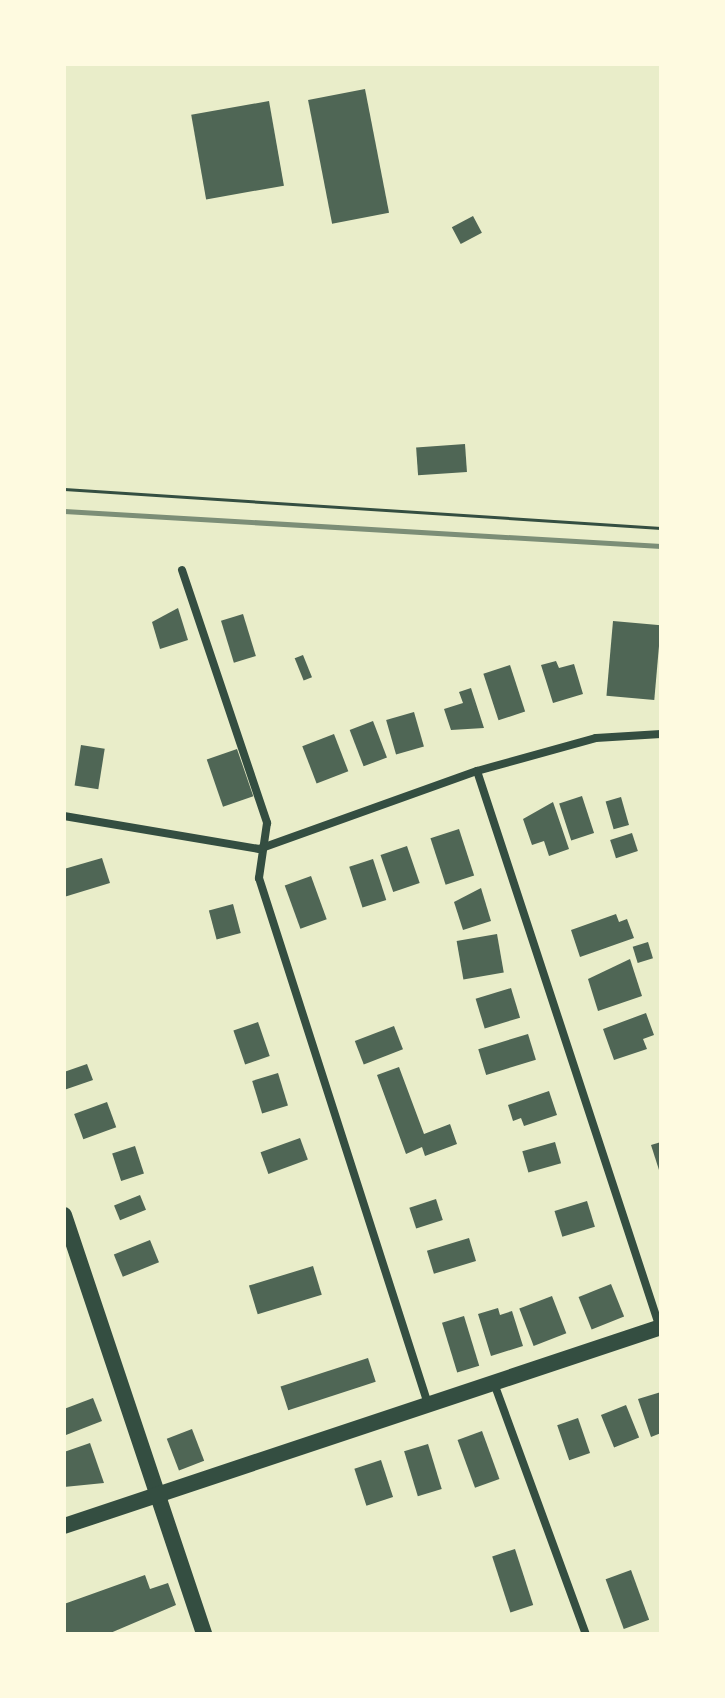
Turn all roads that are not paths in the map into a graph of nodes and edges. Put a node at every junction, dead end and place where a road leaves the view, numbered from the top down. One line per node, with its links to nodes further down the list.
1 (182, 570): 5 (street)
2 (661, 734): 3 (street)
3 (477, 771): 5 (street); 7 (street)
4 (64, 816): 5 (street)
5 (259, 849): 9 (street)
6 (64, 1215): 10 (main road)
7 (660, 1328): 8 (main road)
8 (495, 1386): 9 (main road); 13 (street)
9 (429, 1409): 10 (main road)
10 (154, 1495): 11 (main road); 12 (main road)
11 (64, 1526)
12 (204, 1634)
13 (586, 1634)

